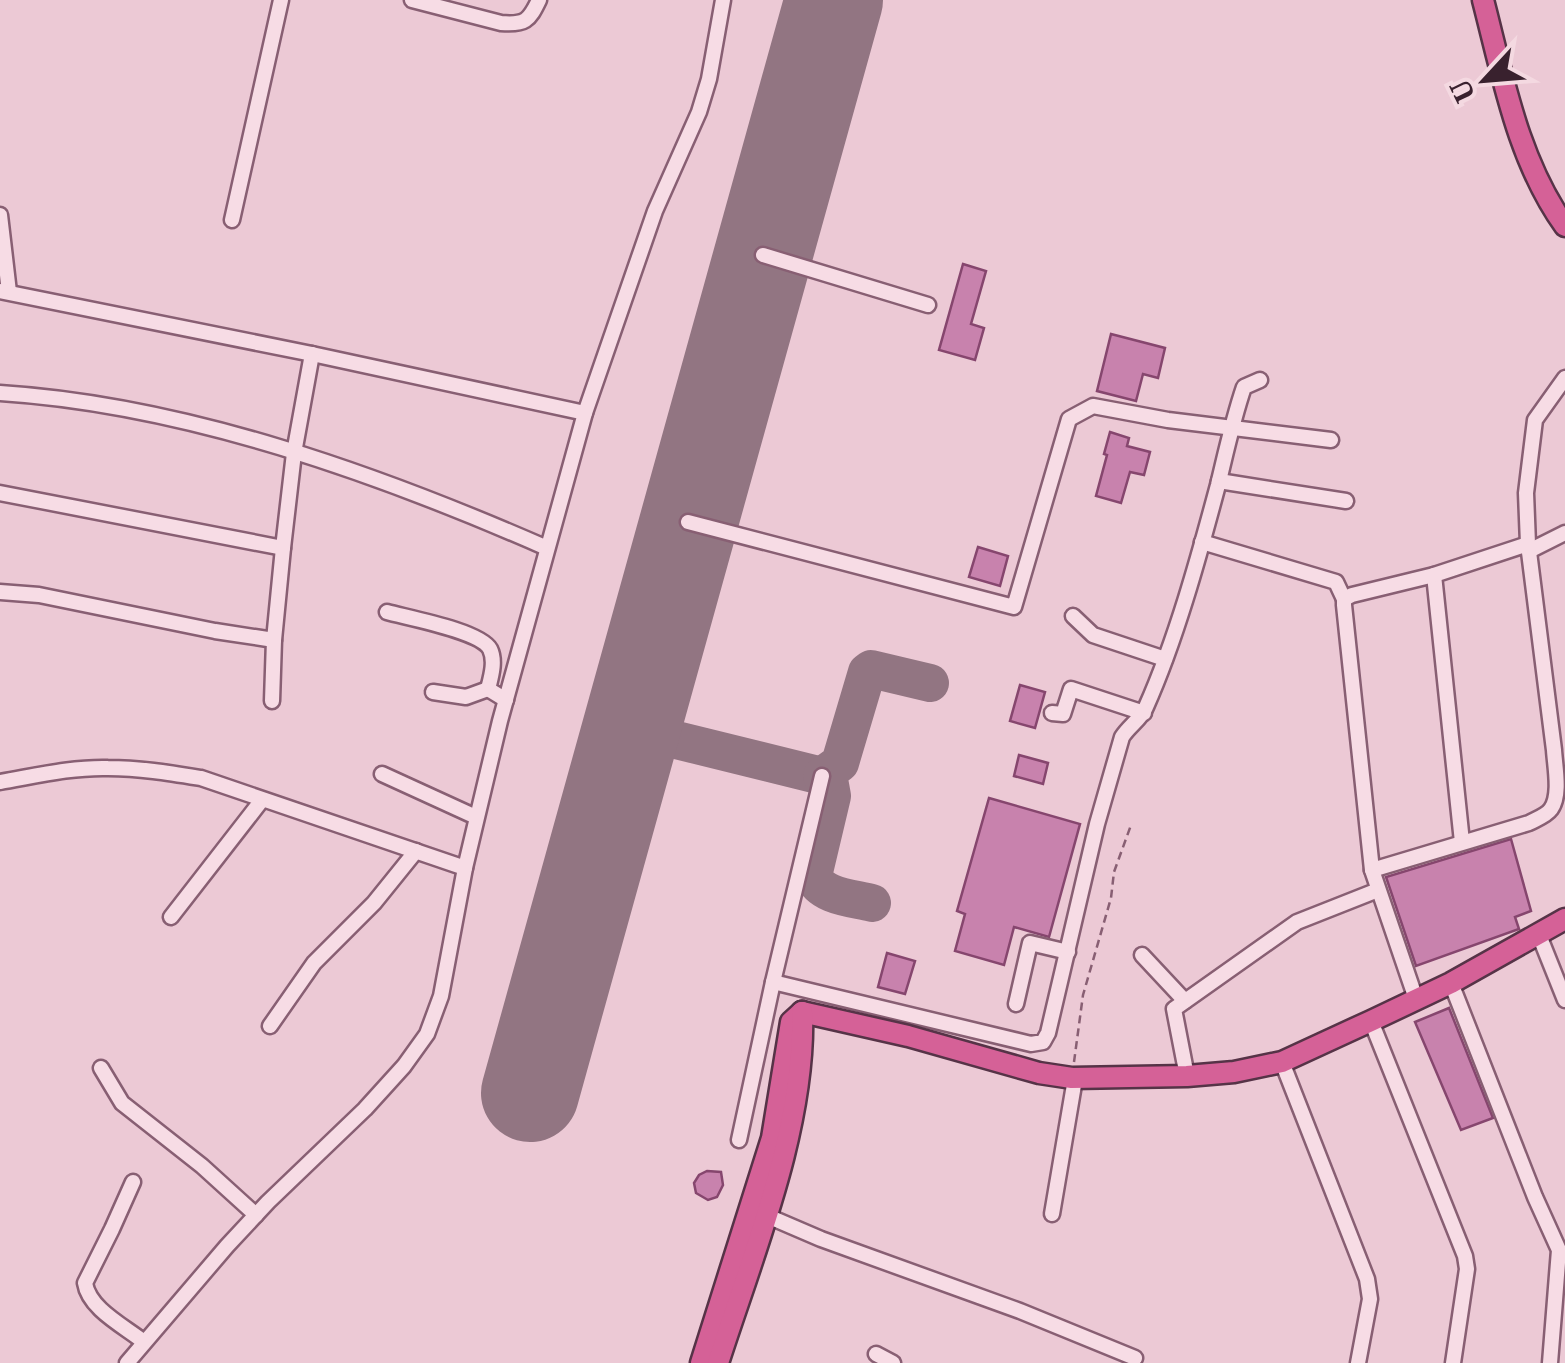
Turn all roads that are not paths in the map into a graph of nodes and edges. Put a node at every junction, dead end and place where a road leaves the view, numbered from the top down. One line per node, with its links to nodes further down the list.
1 (281, 0): 7 (street)
2 (412, 0): 3 (street)
3 (539, 0)
4 (723, 0): 16 (street)
5 (1483, 0): 8 (highway)
6 (0, 215): 10 (street)
7 (232, 220)
8 (1565, 226)
9 (762, 254): 11 (street)
10 (4, 291): 12 (street)
11 (928, 305)
12 (312, 354): 16 (street); 19 (street)
13 (1565, 378): 28 (street)
14 (1260, 380): 17 (street)
15 (0, 393): 19 (street)
16 (585, 413): 27 (street)
17 (1230, 428): 18 (street); 20 (street); 23 (street)
18 (1332, 440)
19 (294, 453): 26 (street); 27 (street)
20 (1219, 481): 22 (street); 25 (street)
21 (0, 493): 26 (street)
22 (1346, 501)
23 (688, 522)
24 (1565, 534): 28 (street)
25 (1202, 542): 31 (street); 35 (street)
26 (283, 548): 34 (street)
27 (548, 548): 39 (street)
28 (1529, 548): 29 (street); 47 (street)
29 (1434, 574): 31 (street); 47 (street)
30 (0, 592): 34 (street)
31 (1344, 598): 50 (street)
32 (387, 612): 36 (street)
33 (1073, 616): 35 (street)
34 (274, 640): 38 (street)
35 (1165, 659): 41 (street)
36 (488, 689): 37 (street); 39 (street)
37 (433, 692)
38 (272, 700)
39 (506, 700): 46 (street)
40 (1052, 713): 41 (street)
41 (1144, 713): 55 (street)
42 (382, 774): 46 (street)
43 (822, 776): 57 (street)
44 (0, 782): 45 (street)
45 (262, 800): 48 (street); 52 (street)
46 (476, 817): 49 (street)
47 (1462, 842): 50 (street)
48 (416, 852): 49 (street); 66 (street)
49 (465, 868): 75 (street)
50 (1372, 870): 51 (street)
51 (1378, 890): 59 (street); 60 (street)
52 (171, 917)
53 (1565, 919): 54 (highway)
54 (1540, 934): 58 (highway); 61 (street)
55 (1068, 952): 62 (street); 64 (street)
56 (1142, 955): 59 (street)
57 (772, 982): 64 (street); 72 (street)
58 (1451, 982): 60 (highway); 86 (street)
59 (1185, 1000): 70 (street)
60 (1416, 1000): 65 (highway)
61 (1565, 1000)
62 (1016, 1004)
63 (802, 1012): 67 (highway); 76 (highway); 81 (highway)
64 (914, 1015): 67 (street)
65 (1371, 1021): 68 (highway); 85 (street)
66 (270, 1026)
67 (908, 1036): 71 (highway)
68 (1282, 1062): 70 (highway); 84 (street)
69 (101, 1068): 75 (street)
70 (1188, 1076): 71 (highway)
71 (1074, 1078): 74 (street)
72 (739, 1140)
73 (133, 1182): 77 (street)
74 (1052, 1214)
75 (256, 1215): 77 (street)
76 (765, 1216): 79 (street); 82 (highway)
77 (144, 1342): 80 (street)
78 (876, 1354): 83 (street)
79 (1135, 1358)
80 (127, 1363)
81 (701, 1363)
82 (718, 1363)
83 (893, 1363)
84 (1358, 1363)
85 (1453, 1363)
86 (1550, 1363)

